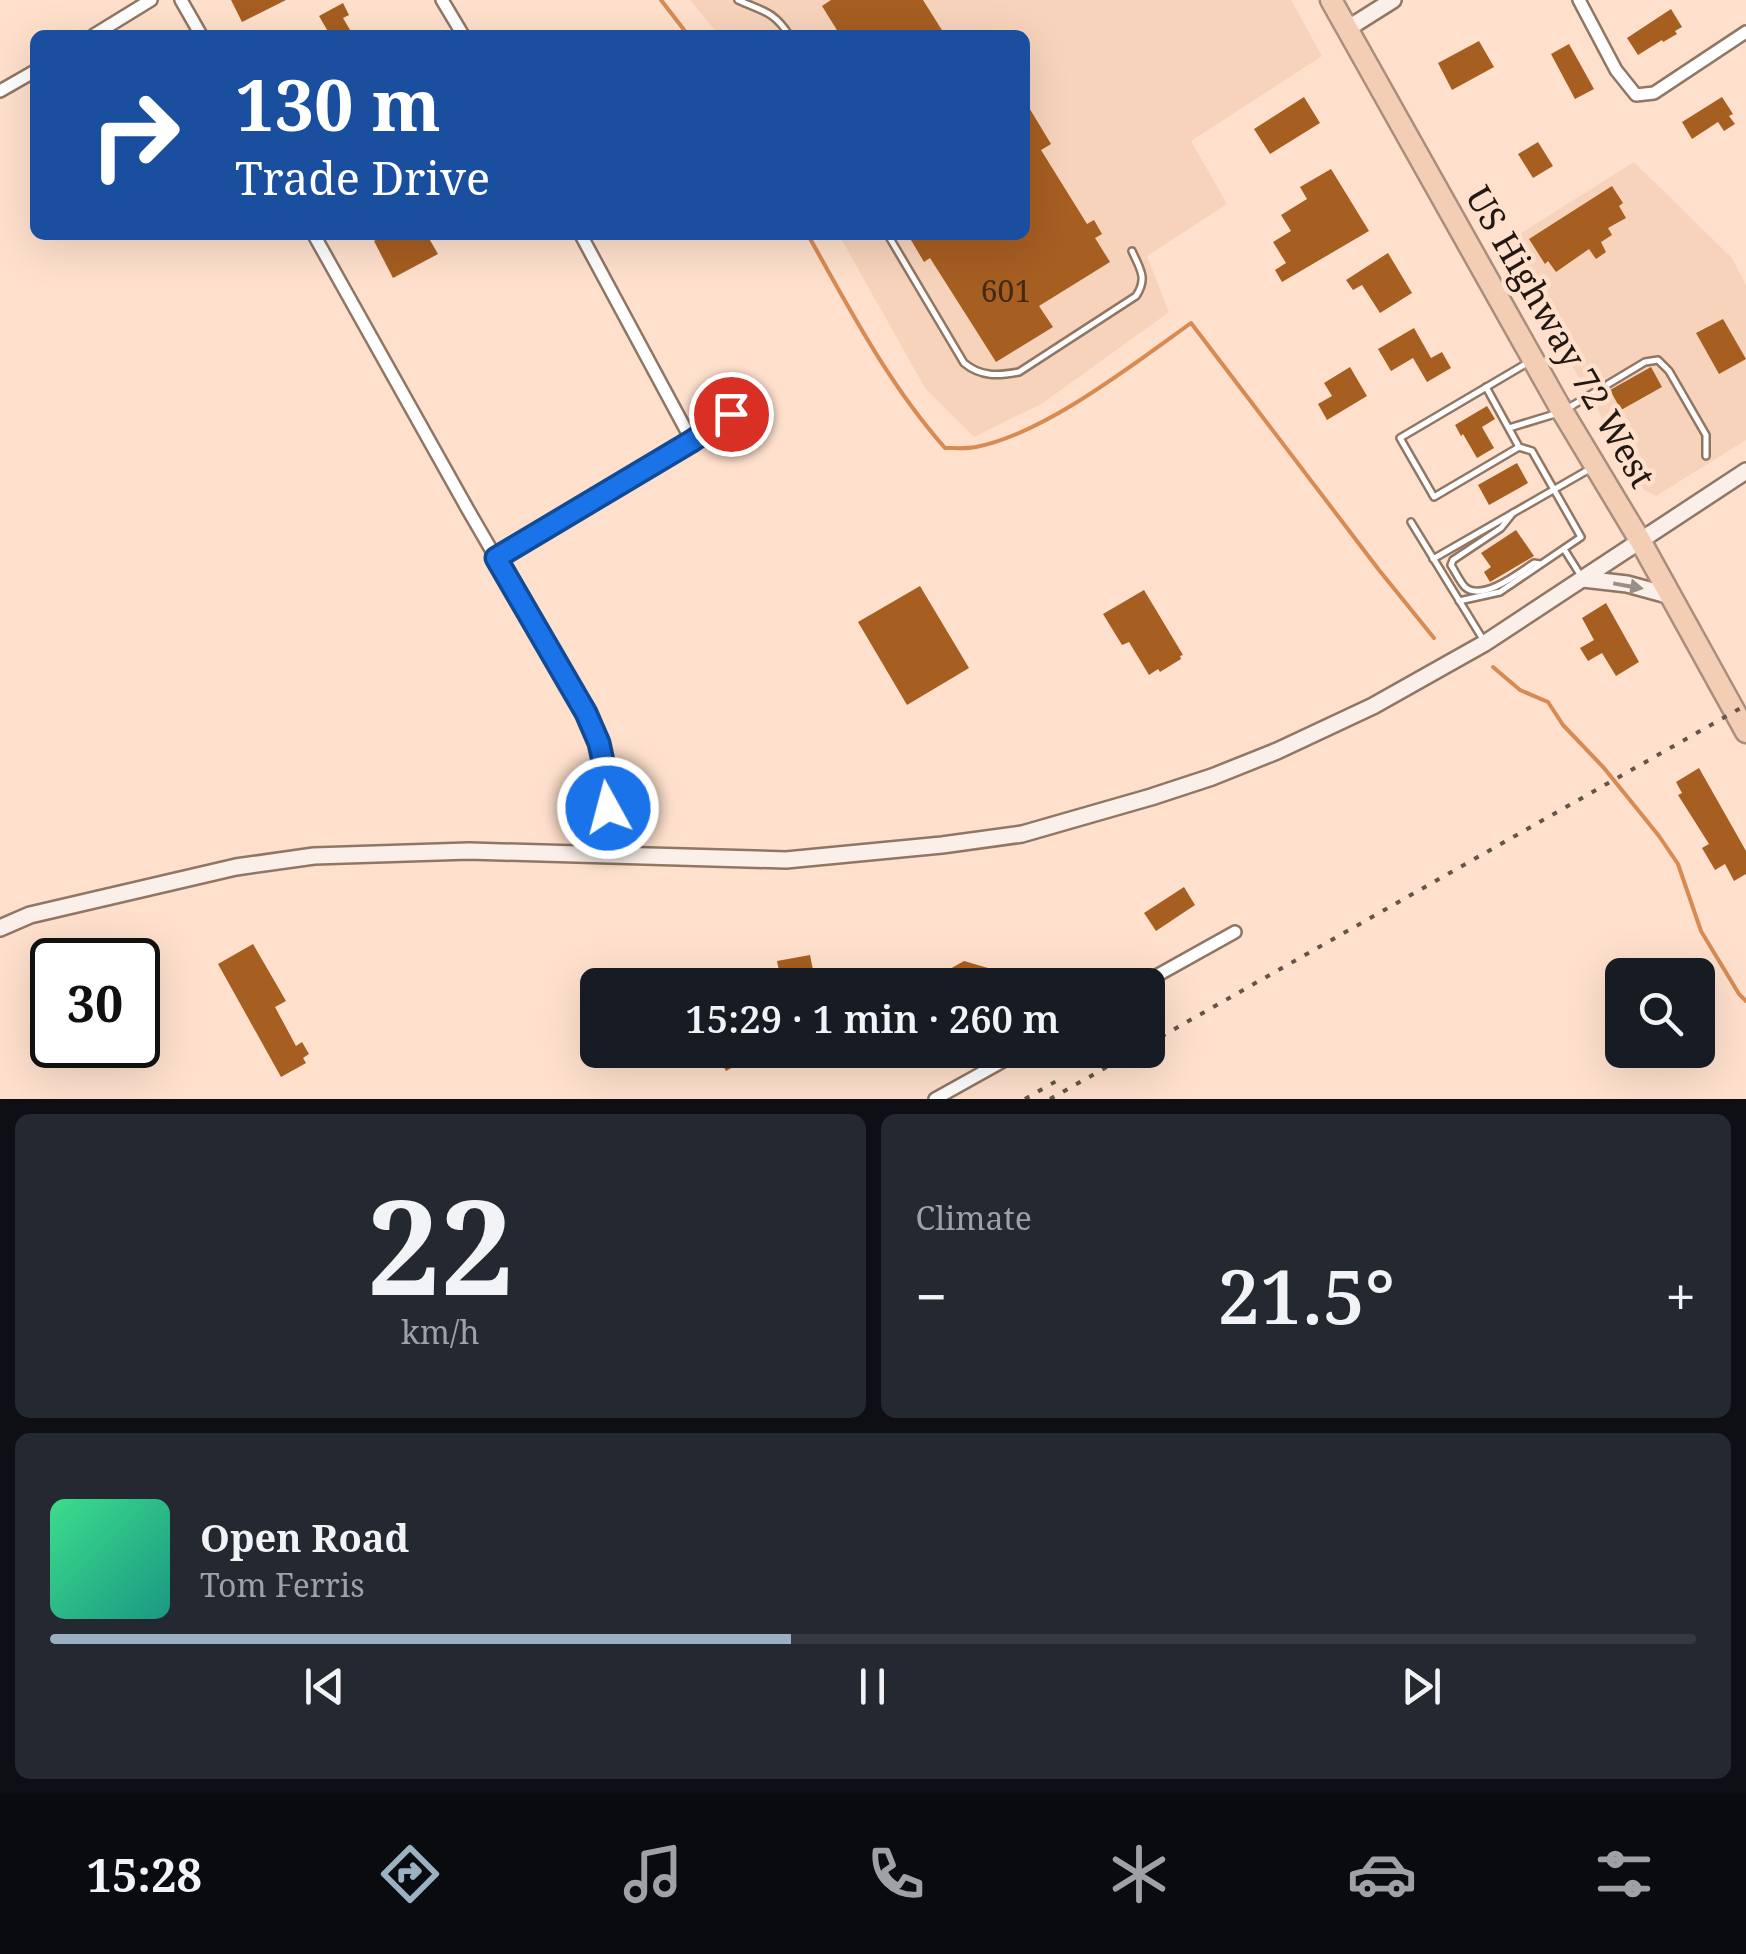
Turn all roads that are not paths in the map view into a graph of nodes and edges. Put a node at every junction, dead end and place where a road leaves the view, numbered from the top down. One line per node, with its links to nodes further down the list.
1 (151, 0): 9 (street)
2 (180, 0): 10 (street)
3 (442, 0): 11 (street)
4 (738, 0): 12 (lane)
5 (1331, 0): 8 (highway, US Highway 72 West)
6 (1393, 0): 8 (street)
7 (1579, 0): 13 (street)
8 (1347, 29): 20 (highway, US Highway 72 West)
9 (102, 30)
10 (198, 30)
11 (460, 30)
12 (786, 30)
13 (1746, 32)
14 (30, 74): 15 (street)
15 (0, 92)
16 (317, 240): 35 (street)
17 (584, 240): 25 (street)
18 (891, 240): 19 (lane)
19 (1132, 251)
20 (1533, 359): 21 (lane); 22 (highway, US Highway 72 West)
21 (1486, 387): 24 (lane); 26 (lane)
22 (1562, 412): 24 (lane); 27 (lane); 28 (highway, US Highway 72 West)
23 (731, 414): 25 (street)
24 (1509, 428): 26 (lane)
25 (692, 441): 35 (street)
26 (1520, 447): 30 (lane)
27 (1706, 456)
28 (1595, 466): 30 (lane); 33 (highway, US Highway 72 West)
29 (1746, 471): 33 (street)
30 (1554, 490): 31 (lane); 34 (lane)
31 (1514, 513): 36 (lane); 37 (lane)
32 (1411, 522): 36 (lane)
33 (1641, 542): 38 (street); 39 (highway, US Highway 72 West)
34 (1564, 548): 37 (lane); 38 (lane)
35 (496, 558): 43 (street)
36 (1434, 559): 40 (lane)
37 (1541, 564): 40 (lane)
38 (1583, 579): 39 (street, one-way to 39); 41 (street)
39 (1671, 596): 42 (highway, US Highway 72 West)
40 (1459, 601): 41 (lane)
41 (1485, 643): 43 (street)
42 (1746, 732)
43 (603, 855): 44 (street)
44 (0, 928)
45 (1235, 932): 46 (street)
46 (1165, 971)
47 (990, 1068): 48 (street)
48 (934, 1099)

